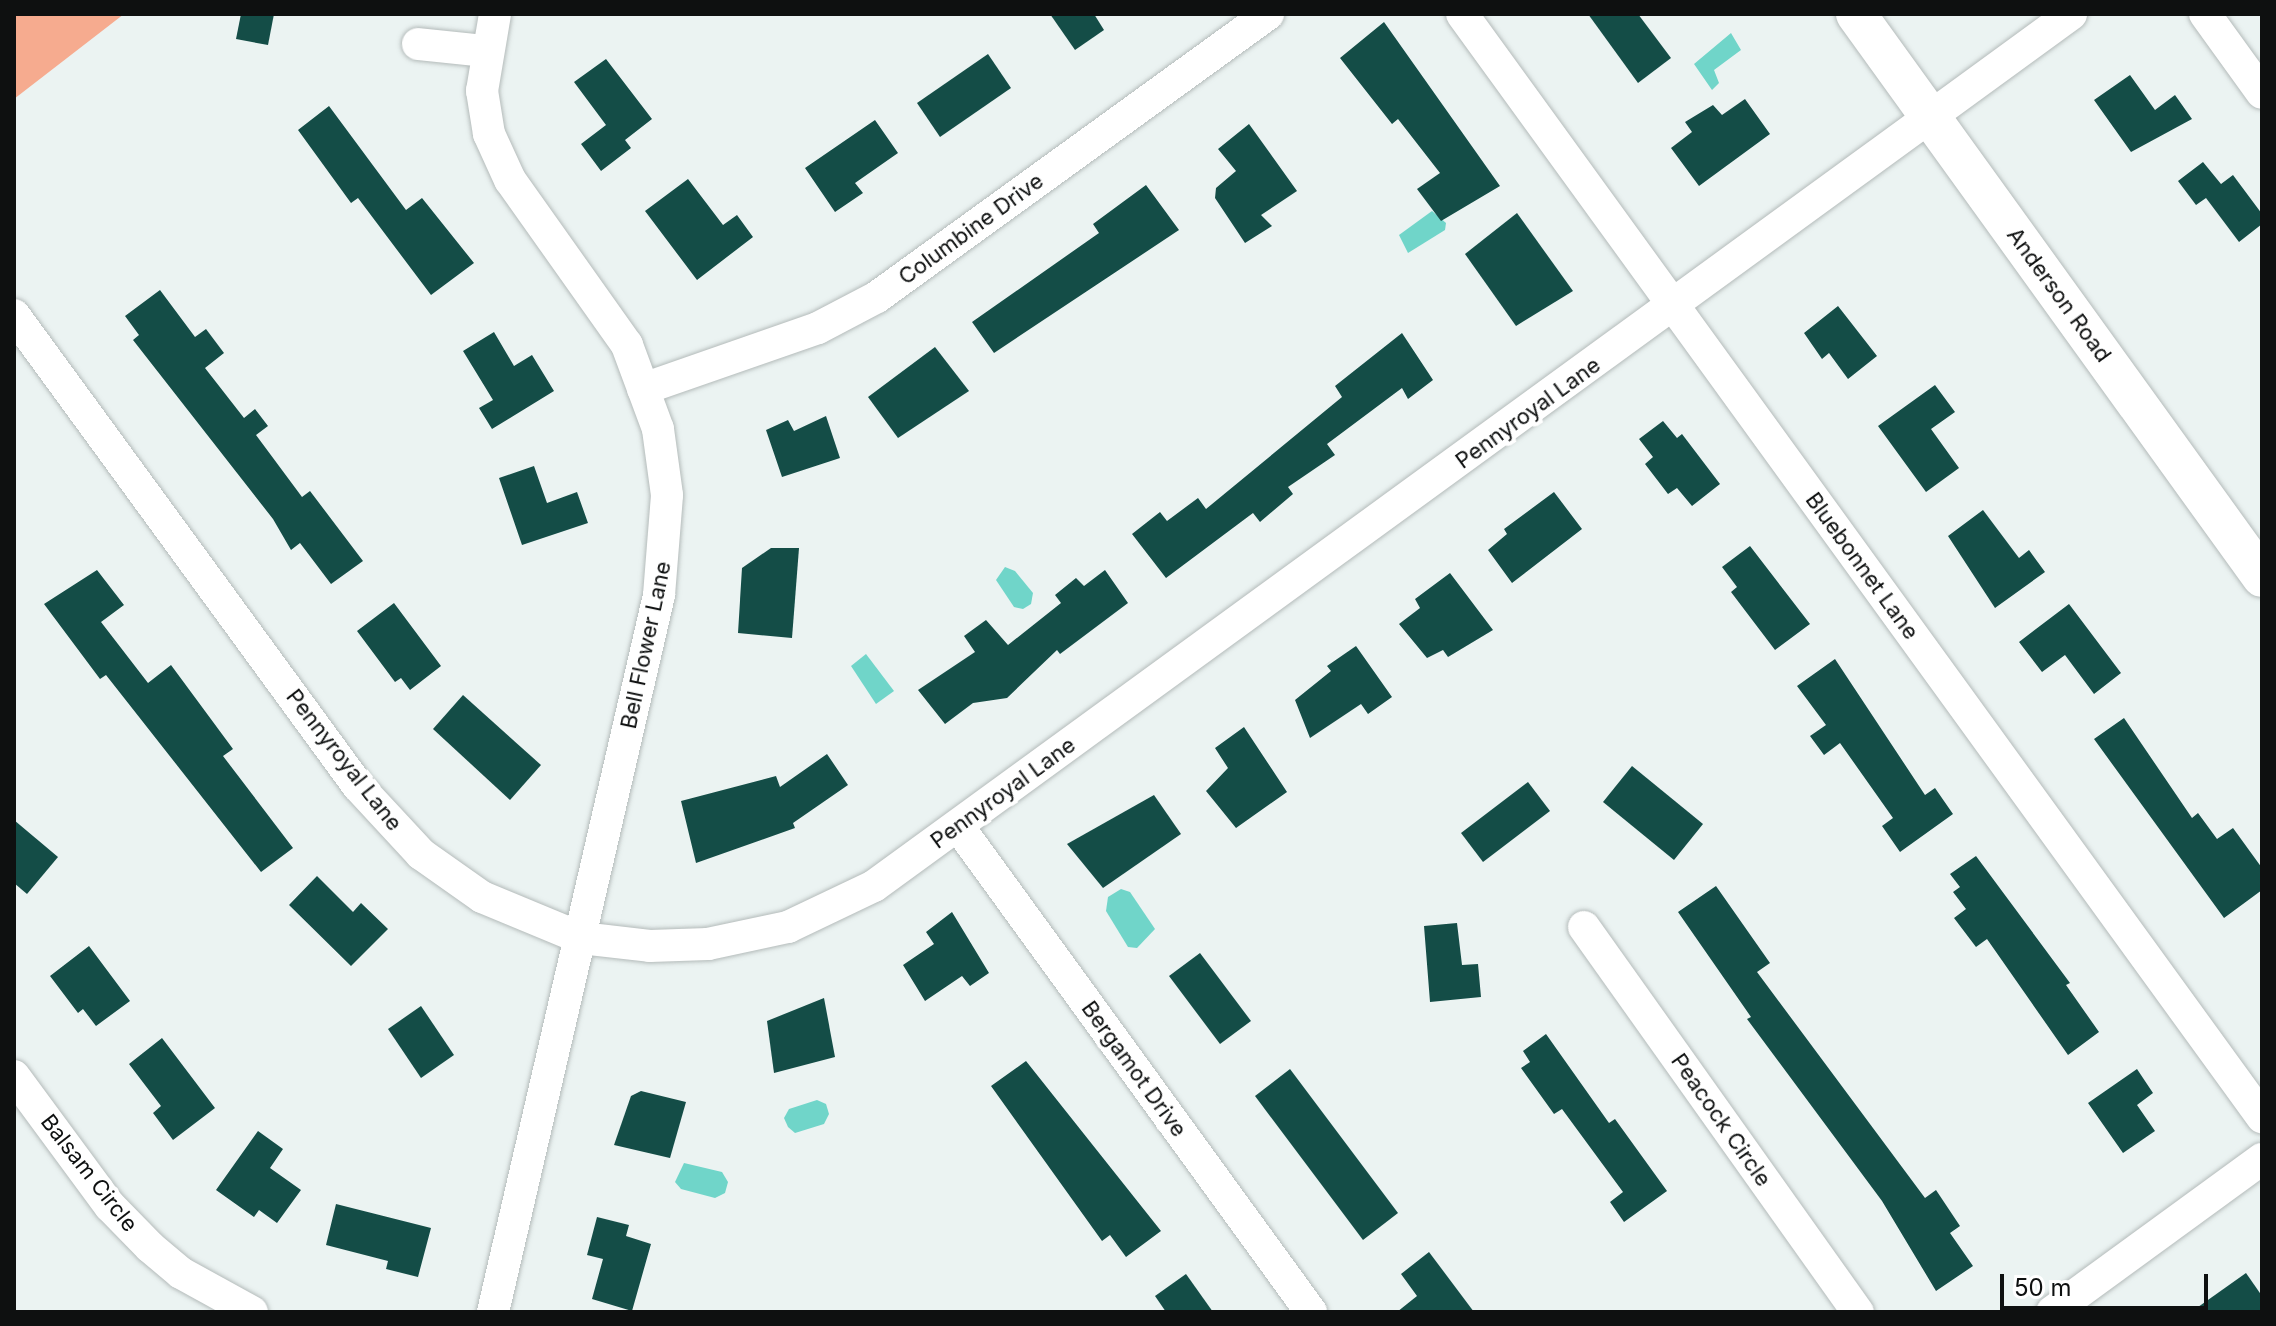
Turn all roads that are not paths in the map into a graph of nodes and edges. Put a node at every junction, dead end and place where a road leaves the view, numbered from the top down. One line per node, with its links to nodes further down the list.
1 (495, 14): 8 (street, Bell Flower Lane)
2 (1268, 14): 13 (street, Columbine Drive)
3 (1462, 14): 11 (street, Bluebonnet Lane)
4 (1856, 14): 10 (street, Anderson Road)
5 (2071, 14): 10 (street, Pennyroyal Lane)
6 (2205, 14): 9 (street)
7 (418, 44): 8 (street)
8 (485, 51): 13 (street, Bell Flower Lane)
9 (2262, 93)
10 (1931, 118): 11 (street, Pennyroyal Lane); 14 (street, Anderson Road)
11 (1674, 306): 15 (street, Pennyroyal Lane); 19 (street, Bluebonnet Lane)
12 (17, 326): 17 (street, Pennyroyal Lane)
13 (643, 389): 17 (street, Bell Flower Lane)
14 (2262, 577)
15 (958, 826): 17 (street, Pennyroyal Lane); 23 (street, Bergamot Drive)
16 (1584, 927): 24 (street, Peacock Circle)
17 (581, 938): 22 (street, Bell Flower Lane)
18 (14, 1076): 21 (street, Balsam Circle)
19 (2262, 1117)
20 (2262, 1159): 25 (street)
21 (252, 1312)
22 (493, 1312)
23 (1311, 1312)
24 (1858, 1312)
25 (2052, 1312)

